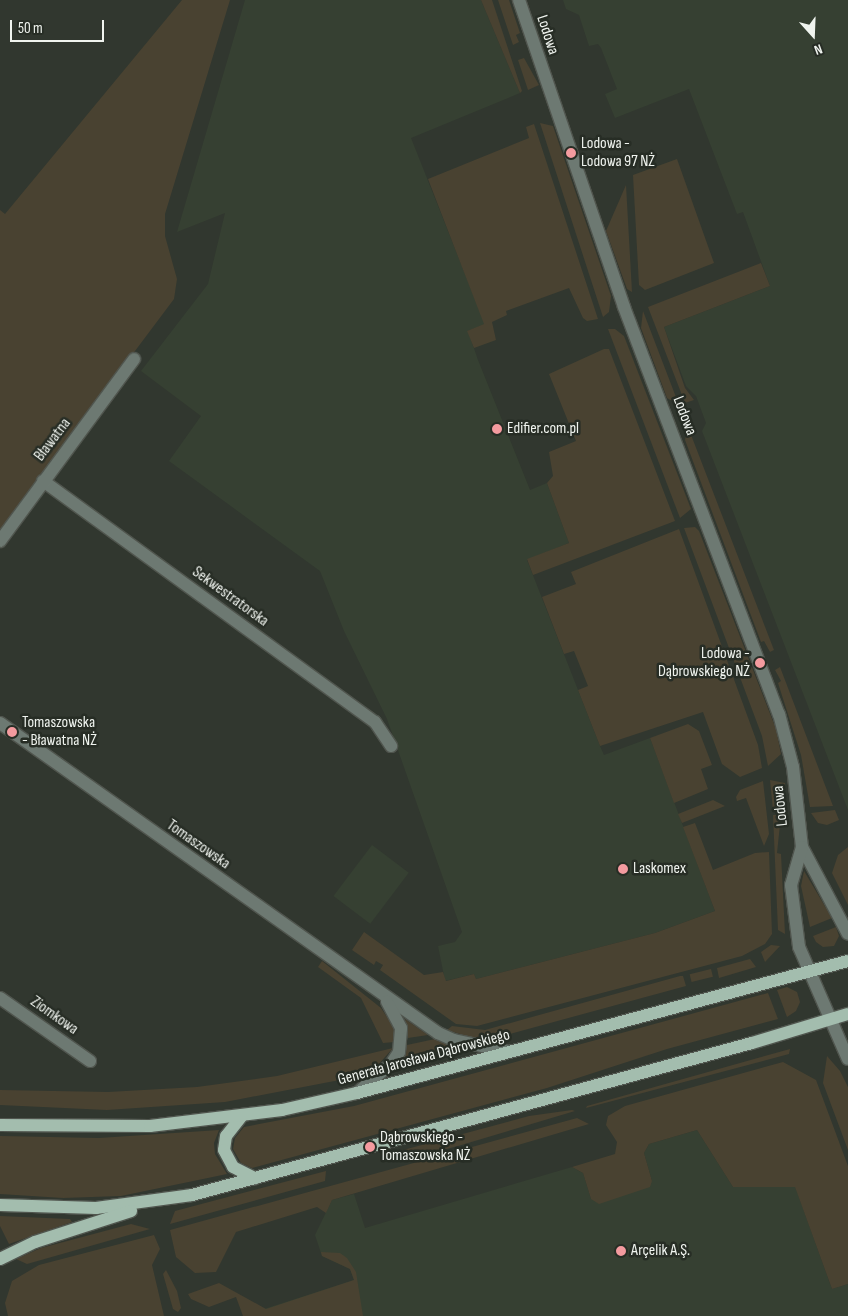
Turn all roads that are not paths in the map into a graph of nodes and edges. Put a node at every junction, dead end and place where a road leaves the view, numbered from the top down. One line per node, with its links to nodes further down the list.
1 (518, 0): 7 (street, Lodowa)
2 (134, 359): 3 (street, Bławatna)
3 (43, 481): 4 (street, Bławatna); 6 (street, Sekwestratorska)
4 (0, 541)
5 (0, 724): 11 (street, Tomaszowska)
6 (391, 746)
7 (802, 847): 8 (street, Lodowa); 10 (street, Lodowa)
8 (848, 934)
9 (848, 961): 10 (main road, Generała Jarosława Dąbrowskiego)
10 (808, 971): 14 (street, Lodowa); 15 (main road, Generała Jarosława Dąbrowskiego)
11 (376, 992): 15 (street, Tomaszowska); 18 (street, Tomaszowska)
12 (0, 998): 17 (street, Ziomkowa)
13 (848, 1014): 14 (main road)
14 (830, 1019): 16 (street, Lodowa); 21 (main road)
15 (509, 1052): 18 (main road, Generała Jarosława Dąbrowskiego)
16 (848, 1059)
17 (90, 1061)
18 (357, 1093): 19 (main road, Generała Jarosława Dąbrowskiego)
19 (241, 1117): 20 (main road, Generała Jarosława Dąbrowskiego); 21 (main road)
20 (0, 1125)
21 (255, 1178): 22 (main road)
22 (157, 1202): 23 (main road); 24 (main road)
23 (0, 1205)
24 (0, 1260)

